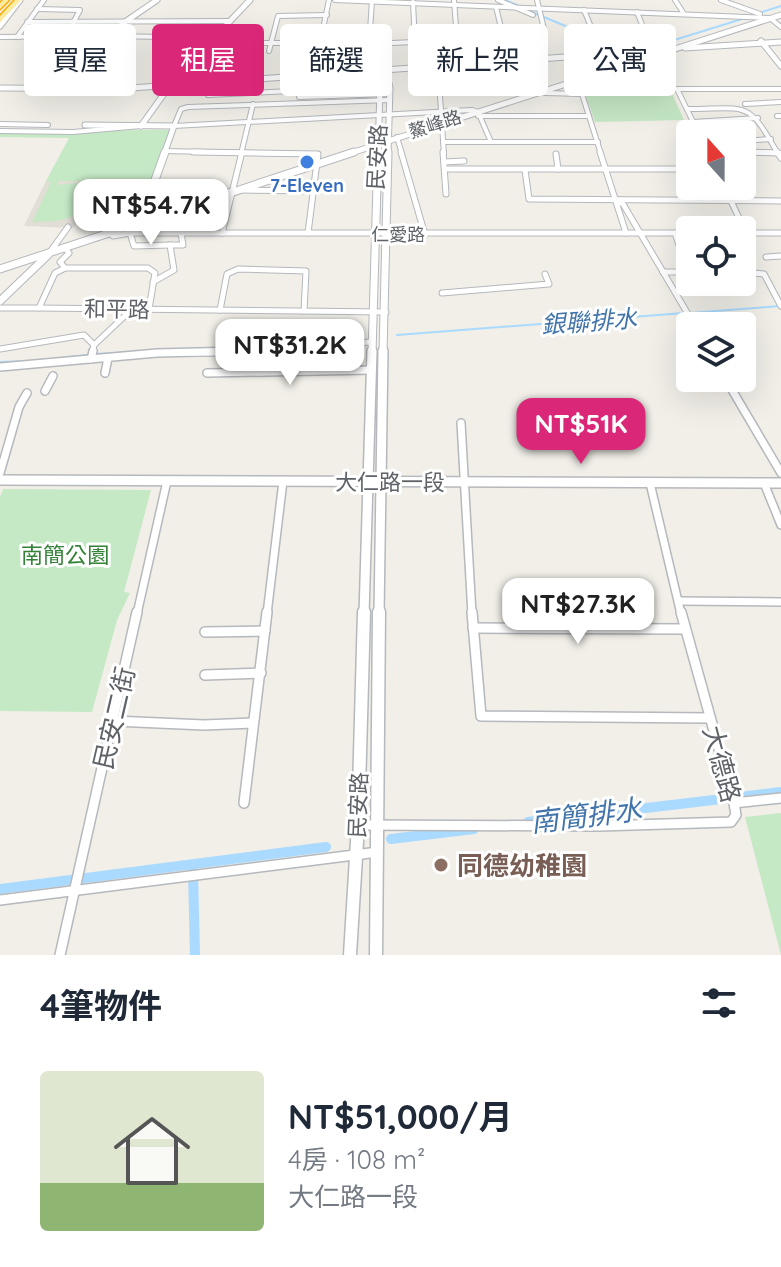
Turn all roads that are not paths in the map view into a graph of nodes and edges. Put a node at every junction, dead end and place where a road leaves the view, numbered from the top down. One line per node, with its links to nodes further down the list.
1 (16, 0): 26 (highway); 39 (street)
2 (44, 0): 18 (street)
3 (151, 0): 28 (street)
4 (157, 0): 28 (street)
5 (250, 0): 29 (street)
6 (329, 0): 23 (street)
7 (335, 0): 8 (street)
8 (356, 0): 13 (street)
9 (498, 0): 17 (street)
10 (537, 0): 21 (street)
11 (675, 0): 22 (street)
12 (721, 0): 27 (street)
13 (372, 1): 14 (street); 34 (street)
14 (413, 2): 15 (street); 35 (street)
15 (455, 2): 16 (street); 36 (street)
16 (496, 7): 17 (street); 21 (street)
17 (515, 7): 21 (street); 24 (street)
18 (37, 9): 30 (street); 31 (street)
19 (584, 10): 20 (street); 21 (street); 37 (street)
20 (637, 12): 22 (street); 38 (street)
21 (540, 13)
22 (684, 14): 27 (street)
23 (327, 15): 48 (street); 48 (street)
24 (533, 15)
25 (781, 15): 27 (street, 鰲峰路)
26 (0, 18)
27 (770, 18): 40 (street); 49 (street, 鰲峰路)
28 (122, 21): 29 (street); 31 (street); 32 (street)
29 (230, 21): 33 (street)
30 (27, 22): 31 (street); 42 (street)
31 (73, 23)
32 (119, 24)
33 (227, 24)
34 (371, 24)
35 (414, 24)
36 (457, 24)
37 (590, 24)
38 (642, 24)
39 (0, 26)
40 (781, 27)
41 (0, 37): 42 (street)
42 (17, 37): 43 (street)
43 (24, 37)
44 (781, 39): 45 (street); 46 (street)
45 (761, 40): 46 (street); 49 (street); 51 (street); 55 (street)
46 (769, 42): 54 (street)
47 (264, 43): 48 (street)
48 (270, 43): 52 (street)
49 (689, 43): 50 (street, 鰲峰路); 56 (street)
50 (676, 48)
51 (676, 49)
52 (269, 51)
53 (564, 57): 57 (street)
54 (781, 57)
55 (781, 66)
56 (392, 67)
57 (392, 70)
58 (0, 85): 59 (street)
59 (24, 85)
60 (781, 89): 72 (street)
61 (548, 93): 77 (street)
62 (164, 96): 86 (street)
63 (354, 96): 70 (street)
64 (379, 96): 76 (street, 民安路)
65 (386, 96): 68 (street)
66 (440, 96): 73 (street)
67 (524, 96): 75 (street, 鰲峰路)
68 (390, 97): 74 (street, 民安路)
69 (781, 102): 71 (street)
70 (253, 104): 81 (street); 87 (street)
71 (745, 104)
72 (687, 109): 78 (street); 79 (street)
73 (441, 111): 74 (street); 75 (street); 82 (street)
74 (390, 114): 76 (street); 92 (street, 民安路)
75 (478, 114): 77 (street); 82 (street, 鰲峰路); 96 (street)
76 (379, 115): 81 (street); 98 (street, 民安路)
77 (589, 116): 97 (street)
78 (758, 118): 80 (street); 93 (street)
79 (692, 120)
80 (726, 120)
81 (249, 122): 87 (street); 100 (street)
82 (442, 122): 91 (street, 鰲峰路); 95 (street)
83 (19, 123): 84 (street); 85 (street); 90 (street)
84 (0, 124)
85 (48, 125)
86 (141, 126): 87 (street); 88 (street)
87 (174, 126): 99 (street)
88 (83, 128): 90 (street)
89 (0, 131): 90 (street)
90 (14, 131)
91 (397, 137): 92 (street, 鰲峰路); 134 (street)
92 (389, 139): 98 (street, 鰲峰路); 133 (street, 民安路)
93 (771, 139): 94 (street); 103 (street)
94 (756, 140)
95 (443, 142): 96 (street); 105 (street)
96 (491, 142): 97 (street)
97 (598, 142): 111 (street)
98 (378, 143): 106 (street, 鰲峰路); 132 (street, 民安路)
99 (165, 151): 100 (street); 112 (street)
100 (241, 153): 106 (street); 113 (street)
101 (756, 153): 103 (street)
102 (556, 154): 108 (street)
103 (780, 154)
104 (464, 161): 105 (street)
105 (444, 162): 107 (street)
106 (317, 164): 113 (street, 鰲峰路); 114 (street)
107 (445, 169): 110 (street); 115 (street)
108 (558, 169): 110 (street); 111 (street)
109 (676, 169): 111 (street)
110 (525, 170): 116 (street)
111 (605, 170): 116 (street)
112 (151, 188): 113 (street); 120 (street)
113 (235, 191): 114 (street); 120 (street, 鰲峰路); 125 (street)
114 (314, 191): 126 (street)
115 (446, 194)
116 (615, 200): 117 (street); 127 (street); 128 (street)
117 (731, 201): 118 (street); 119 (street)
118 (781, 201)
119 (737, 216)
120 (140, 222): 122 (street, 鰲峰路)
121 (68, 227): 137 (street)
122 (109, 232): 123 (street, 仁愛路); 136 (street, 鰲峰路)
123 (130, 233): 124 (street, 仁愛路); 135 (street)
124 (181, 233): 125 (street, 仁愛路); 135 (street)
125 (222, 233): 126 (street, 仁愛路)
126 (308, 233): 132 (street, 仁愛路)
127 (626, 233): 128 (street, 仁愛路); 134 (street, 仁愛路)
128 (639, 233): 129 (street, 仁愛路); 142 (street)
129 (675, 233)
130 (756, 233): 131 (street)
131 (781, 233)
132 (374, 234): 133 (street, 仁愛路); 156 (street, 民安路)
133 (387, 235): 134 (street, 仁愛路); 157 (street, 民安路)
134 (425, 235)
135 (170, 245): 146 (street)
136 (64, 247): 137 (street, 鰲峰路); 140 (street)
137 (50, 252): 141 (street, 鰲峰路); 148 (street)
138 (781, 256): 139 (street)
139 (766, 257)
140 (65, 268): 146 (street); 151 (street)
141 (0, 269)
142 (663, 272): 143 (street); 158 (street)
143 (676, 272)
144 (756, 273): 149 (street)
145 (545, 274): 147 (street)
146 (153, 282): 153 (street)
147 (442, 293)
148 (0, 301)
149 (780, 305)
150 (0, 308): 151 (street, 和平路)
151 (39, 308): 152 (street, 和平路)
152 (132, 309): 153 (street, 和平路); 160 (street)
153 (149, 309): 154 (street, 和平路)
154 (220, 310): 155 (street, 和平路); 155 (street)
155 (304, 311): 156 (street, 和平路)
156 (372, 311): 157 (street, 和平路); 159 (street, 民安路)
157 (386, 312): 166 (street, 民安路)
158 (686, 312)
159 (371, 342): 162 (street); 165 (street, 民安路)
160 (93, 347): 161 (street); 163 (street)
161 (0, 349)
162 (108, 358): 163 (street); 167 (street)
163 (91, 359): 164 (street)
164 (0, 367)
165 (371, 370): 166 (street); 168 (street); 179 (street, 民安路)
166 (384, 370): 181 (street, 民安路)
167 (105, 373)
168 (207, 373)
169 (53, 376): 170 (street)
170 (45, 391)
171 (733, 392): 175 (street)
172 (27, 393): 174 (street)
173 (461, 423): 180 (street)
174 (0, 473)
175 (781, 473)
176 (0, 480): 177 (street, 大仁路一段)
177 (167, 481): 178 (street, 大仁路一段); 195 (street, 民安二街)
178 (283, 481): 179 (street, 大仁路一段); 190 (street)
179 (367, 482): 181 (street, 大仁路一段); 201 (street, 民安路)
180 (465, 482): 181 (street, 大仁路一段); 182 (street, 大仁路一段); 188 (street)
181 (380, 483): 200 (street, 民安路)
182 (650, 483): 183 (street, 大仁路一段); 186 (street, 大德路)
183 (764, 483): 184 (street, 大仁路一段); 185 (street)
184 (781, 483)
185 (781, 525)
186 (679, 601): 187 (street); 189 (street, 大德路)
187 (781, 602)
188 (473, 628): 189 (street); 194 (street)
189 (685, 629): 194 (street, 大德路)
190 (265, 631): 191 (street); 192 (street)
191 (205, 632)
192 (261, 673): 193 (street); 196 (street)
193 (205, 675)
194 (710, 718): 199 (street, 大德路)
195 (114, 721): 196 (street); 204 (street, 民安二街)
196 (253, 723): 198 (street)
197 (781, 798): 199 (street)
198 (244, 803)
199 (734, 803): 200 (street, 大德路)
200 (378, 824): 201 (street, 大德路); 202 (street, 民安路)
201 (358, 825): 203 (street, 民安路)
202 (378, 852): 203 (street); 208 (street, 民安路)
203 (355, 854): 204 (street); 207 (street, 民安路)
204 (76, 890): 205 (street); 206 (street, 民安二街)
205 (0, 900)
206 (60, 955)
207 (350, 955)
208 (376, 955)

